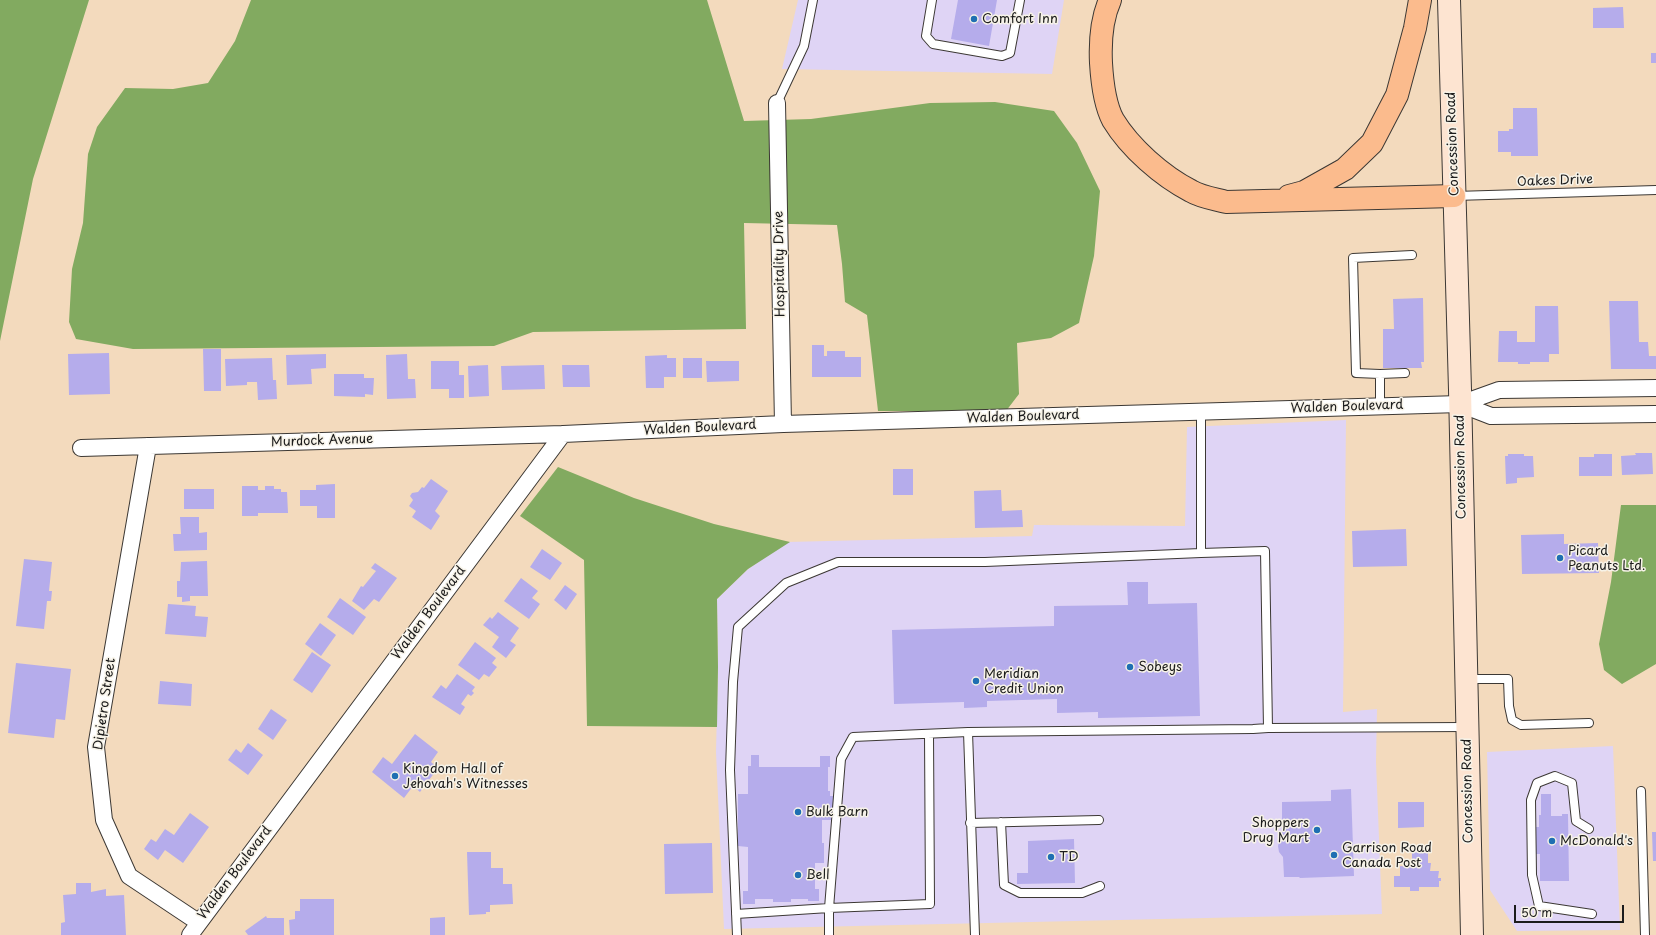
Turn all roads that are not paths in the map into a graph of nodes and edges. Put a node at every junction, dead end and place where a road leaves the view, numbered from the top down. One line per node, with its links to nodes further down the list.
1 (813, 0): 7 (lane)
2 (932, 0): 3 (lane)
3 (1020, 0)
4 (1110, 0): 10 (highway)
5 (1420, 0): 10 (highway)
6 (1449, 0): 9 (street, Concession Road)
7 (777, 103): 21 (street, Hospitality Drive)
8 (1656, 190): 9 (lane, Oakes Drive)
9 (1454, 196): 10 (highway); 16 (street, Concession Road)
10 (1264, 202)
11 (1412, 255): 13 (lane)
12 (1405, 373): 13 (lane)
13 (1380, 374): 17 (lane)
14 (1633, 388): 15 (street, Walden Boulevard); 16 (street, Walden Boulevard); 19 (street)
15 (1656, 388)
16 (1460, 404): 17 (street, Walden Boulevard); 19 (street, Walden Boulevard); 26 (street, Concession Road)
17 (1380, 406): 18 (street, Walden Boulevard)
18 (1201, 412): 21 (street, Walden Boulevard); 25 (lane)
19 (1634, 414): 20 (street, Walden Boulevard)
20 (1656, 414)
21 (784, 424): 22 (street, Walden Boulevard)
22 (563, 434): 23 (street, Murdock Avenue); 41 (street, Walden Boulevard)
23 (148, 446): 24 (street, Murdock Avenue); 41 (street, Dipietro Street)
24 (81, 448)
25 (1201, 553): 29 (lane); 39 (lane)
26 (1466, 679): 27 (lane); 28 (street, Concession Road)
27 (1589, 723)
28 (1467, 727): 29 (lane); 45 (street, Concession Road)
29 (1268, 728): 30 (lane)
30 (968, 732): 31 (lane); 35 (lane)
31 (929, 734): 38 (lane); 38 (lane)
32 (1641, 791): 46 (lane)
33 (1099, 820): 34 (lane)
34 (1001, 822): 35 (lane); 37 (lane)
35 (970, 823): 44 (lane)
36 (1589, 829): 40 (lane)
37 (1100, 886)
38 (829, 908): 39 (lane); 43 (lane)
39 (736, 914): 42 (lane)
40 (1592, 914)
41 (194, 928)
42 (737, 935)
43 (829, 935)
44 (975, 935)
45 (1472, 935)
46 (1645, 935)

